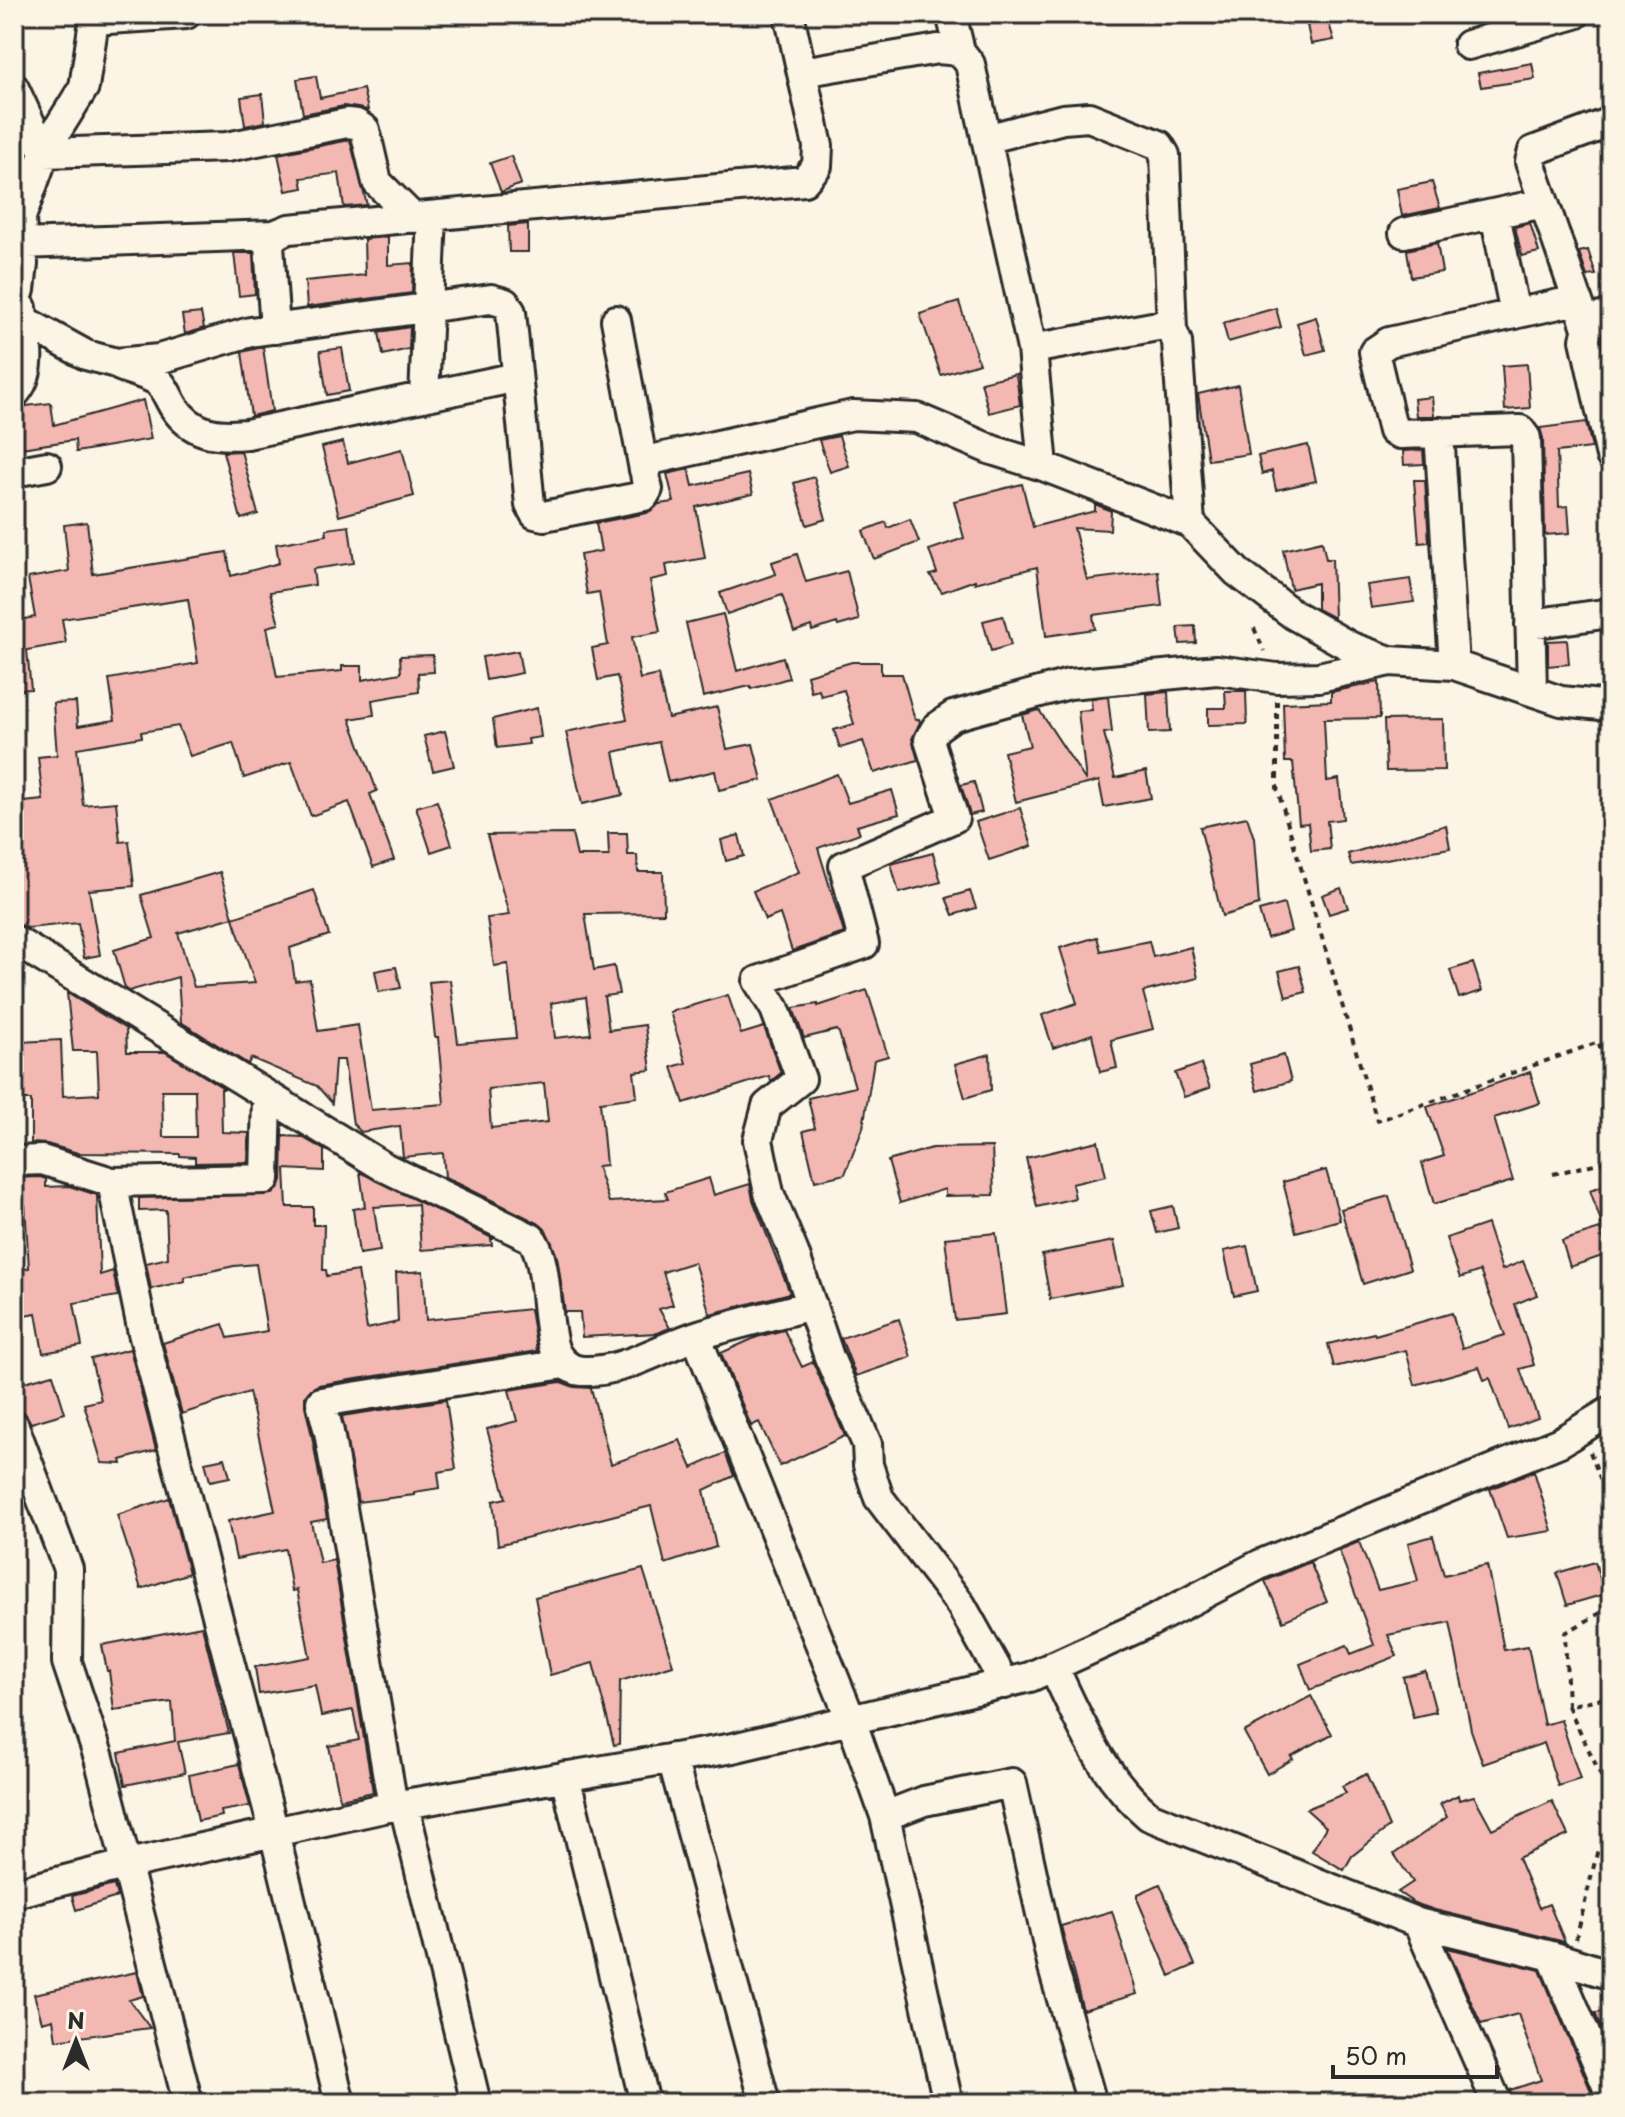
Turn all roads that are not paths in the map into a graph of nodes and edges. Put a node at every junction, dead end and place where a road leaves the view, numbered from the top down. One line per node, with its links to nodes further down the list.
1 (186, 14): 5 (street)
2 (789, 14): 8 (street)
3 (951, 14): 7 (street)
4 (1575, 14): 6 (street)
5 (94, 17): 12 (street)
6 (1468, 45)
7 (960, 51): 8 (street); 11 (street)
8 (802, 72): 15 (street)
9 (14, 88): 12 (street)
10 (1611, 122): 13 (street)
11 (986, 139): 27 (street); 28 (street)
12 (44, 153): 15 (street); 18 (street)
13 (1544, 203): 14 (street); 20 (street)
14 (1495, 214): 16 (street); 22 (street)
15 (422, 217): 17 (street); 21 (street)
16 (1404, 233)
17 (274, 235): 18 (street); 26 (street)
18 (21, 244): 19 (street)
19 (17, 291): 24 (street)
20 (1577, 300): 22 (street); 25 (street)
21 (427, 308): 26 (street); 30 (street); 33 (street)
22 (1515, 314): 34 (street)
23 (616, 320): 38 (street)
24 (24, 321): 29 (street); 31 (street)
25 (1599, 322): 32 (street)
26 (275, 329): 29 (street)
27 (1172, 330): 28 (street); 40 (street)
28 (1032, 349): 37 (street)
29 (116, 363): 33 (street)
30 (517, 377): 33 (street); 38 (street)
31 (14, 394)
32 (1604, 395): 35 (street)
33 (424, 397)
34 (1439, 432): 42 (street); 44 (street)
35 (1611, 456)
36 (47, 466): 39 (street)
37 (1043, 466): 38 (street); 40 (street)
38 (644, 470)
39 (14, 472)
40 (1190, 523): 43 (street)
41 (1611, 613): 42 (street)
42 (1530, 624): 45 (street)
43 (1390, 661): 44 (street); 51 (street)
44 (1454, 665): 45 (street)
45 (1532, 691): 46 (street)
46 (1611, 706)
47 (14, 940): 48 (street)
48 (267, 1095): 50 (street); 53 (street)
49 (14, 1161): 50 (street)
50 (112, 1182): 63 (street)
51 (812, 1305): 52 (street); 57 (street)
52 (696, 1336): 53 (street); 58 (street)
53 (564, 1364): 61 (street)
54 (1611, 1411): 56 (street)
55 (14, 1426): 64 (street)
56 (1053, 1666): 57 (street); 66 (street)
57 (1005, 1684): 58 (street)
58 (851, 1720): 59 (street); 62 (street)
59 (672, 1758): 60 (street); 74 (street)
60 (565, 1776): 61 (street); 73 (street)
61 (398, 1805): 63 (street); 72 (street)
62 (885, 1816): 75 (street); 76 (street)
63 (274, 1832): 64 (street); 71 (street)
64 (128, 1864): 65 (street); 70 (street)
65 (14, 1893)
66 (1418, 1923): 67 (street); 77 (street)
67 (1564, 1949): 68 (street); 69 (street)
68 (1611, 1975)
69 (1611, 2095)
70 (188, 2103)
71 (340, 2103)
72 (476, 2103)
73 (645, 2103)
74 (765, 2103)
75 (948, 2103)
76 (1092, 2103)
77 (1497, 2103)

